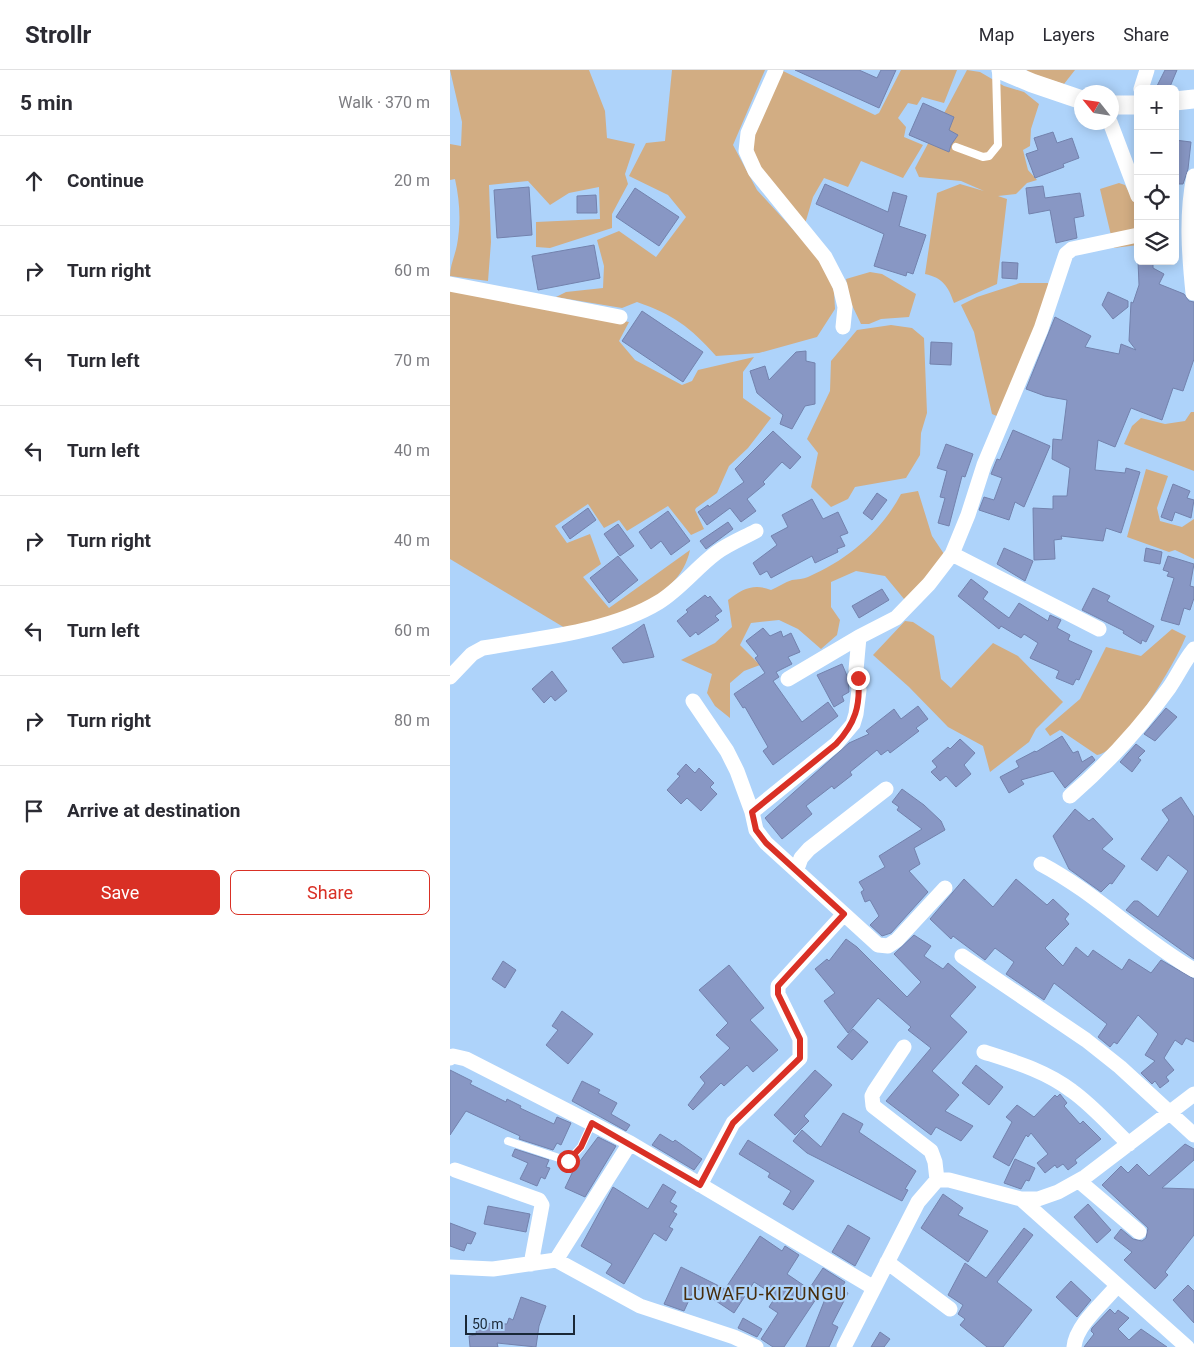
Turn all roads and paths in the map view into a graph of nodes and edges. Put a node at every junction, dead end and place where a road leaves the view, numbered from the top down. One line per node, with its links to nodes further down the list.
1 (776, 70): 19 (street)
2 (996, 70): 12 (lane)
3 (1001, 70): 6 (street)
4 (1148, 70): 5 (street)
5 (1143, 85)
6 (1074, 97)
7 (1194, 99): 9 (street)
8 (1134, 101): 10 (street)
9 (1179, 101)
10 (1119, 104)
11 (1113, 130): 14 (street)
12 (956, 147)
13 (1194, 176): 17 (street)
14 (1134, 185)
15 (1134, 236): 21 (street)
16 (450, 284): 18 (street)
17 (1193, 293)
18 (620, 317)
19 (843, 327)
20 (756, 531): 25 (street)
21 (952, 554): 22 (street); 23 (street)
22 (1099, 630)
23 (859, 638): 26 (street); 30 (street)
24 (1194, 649): 29 (street)
25 (450, 677)
26 (788, 680)
27 (693, 701): 30 (street)
28 (886, 789): 32 (street)
29 (1070, 796)
30 (752, 812): 32 (street)
31 (1041, 864): 36 (street)
32 (797, 869): 34 (street)
33 (945, 888): 34 (street)
34 (844, 914): 50 (street)
35 (962, 956): 41 (street)
36 (1194, 970)
37 (904, 1047): 48 (street)
38 (984, 1052): 46 (street)
39 (450, 1058): 42 (street)
40 (1194, 1094): 41 (street)
41 (1171, 1113): 43 (street); 46 (street)
42 (592, 1123): 44 (lane); 45 (street)
43 (1194, 1136)
44 (508, 1141)
45 (630, 1143): 50 (street); 53 (street)
46 (1129, 1144): 49 (street)
47 (455, 1170): 55 (street)
48 (937, 1180): 51 (street); 54 (street)
49 (1079, 1181): 51 (street); 52 (street)
50 (700, 1185): 58 (street)
51 (1021, 1199): 57 (street)
52 (1139, 1232)
53 (556, 1260): 55 (street); 60 (street)
54 (887, 1262): 58 (street); 59 (street)
55 (530, 1264): 56 (street)
56 (450, 1267)
57 (1117, 1286): 62 (street); 63 (street)
58 (874, 1288): 61 (street)
59 (950, 1309)
60 (756, 1347)
61 (844, 1347)
62 (1074, 1347)
63 (1187, 1347)

